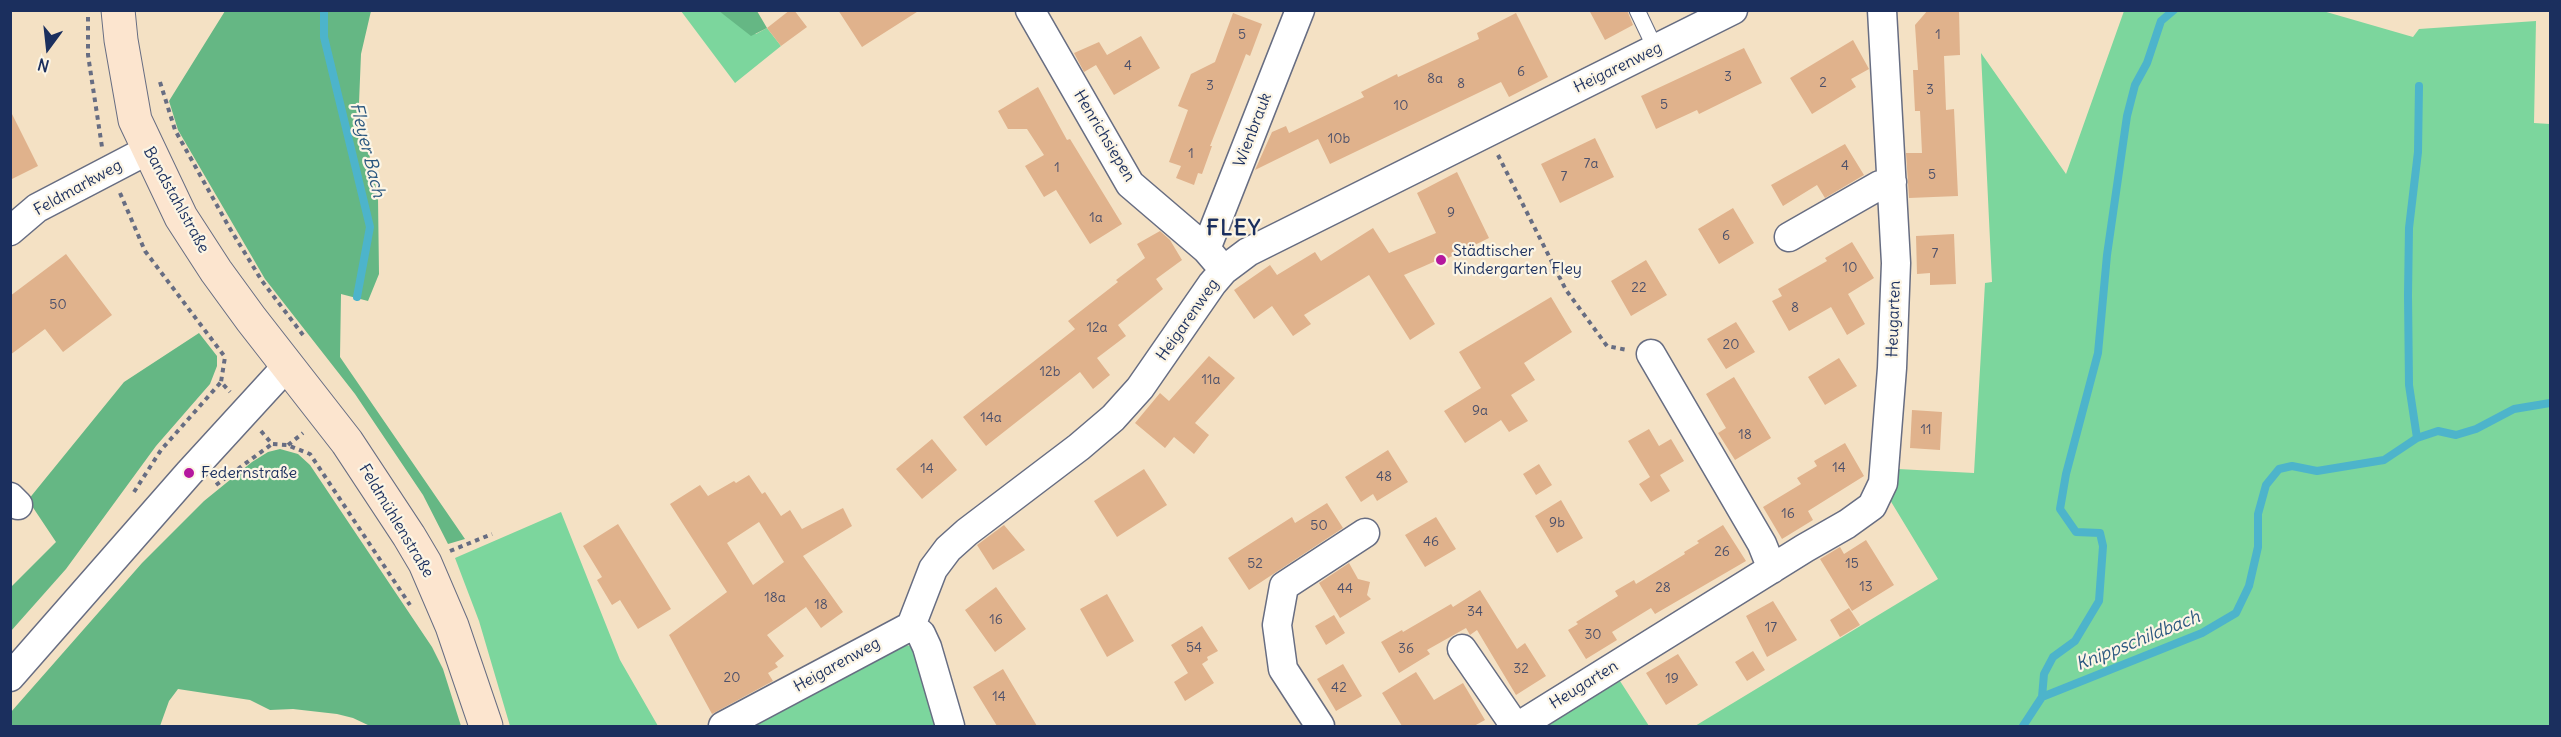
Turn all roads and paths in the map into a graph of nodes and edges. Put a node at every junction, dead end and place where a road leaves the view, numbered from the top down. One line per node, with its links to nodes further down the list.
1 (118, 10): 9 (street, Bandstahlstraße)
2 (1030, 10): 13 (street, Henrichsiepen)
3 (1300, 10): 13 (street, Wienbrauk)
4 (1637, 10): 7 (lane)
5 (1733, 10): 7 (street, Heigarenweg)
6 (1882, 10): 10 (street, Heugarten)
7 (1656, 50): 8 (street, Heigarenweg)
8 (1487, 133): 13 (street, Heigarenweg); 14 (path)
9 (148, 150): 11 (street, Feldmarkweg); 15 (street, Bandstahlstraße)
10 (1892, 182): 12 (street); 19 (street, Heugarten)
11 (10, 231)
12 (1789, 237)
13 (1215, 260): 20 (street, Heigarenweg)
14 (1652, 354): 19 (street)
15 (287, 366): 18 (street, Feldmühlenstraße); 22 (street)
16 (1365, 532): 26 (street)
17 (492, 534): 18 (path)
18 (425, 563): 23 (street, Feldmühlenstraße)
19 (1772, 568): 27 (street, Heugarten)
20 (911, 626): 24 (street, Heigarenweg); 25 (street)
21 (1462, 649): 27 (street, Heugarten)
22 (10, 677)
23 (486, 726)
24 (723, 726)
25 (950, 726)
26 (1320, 726)
27 (1517, 726)

